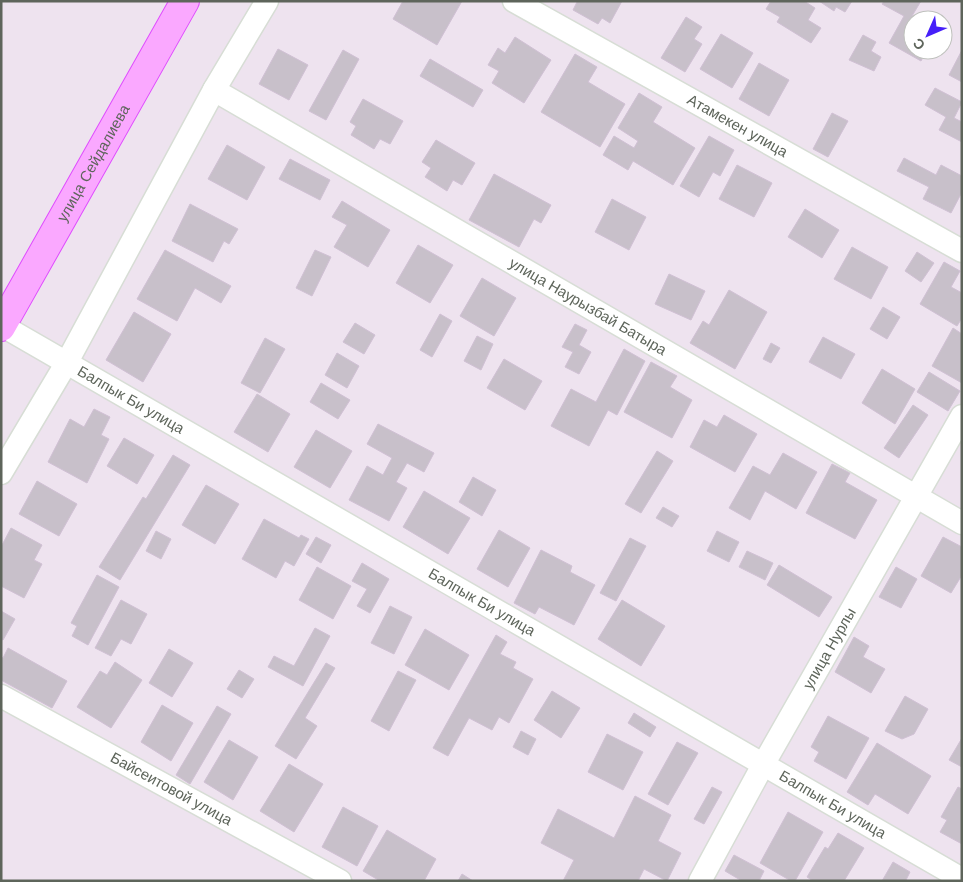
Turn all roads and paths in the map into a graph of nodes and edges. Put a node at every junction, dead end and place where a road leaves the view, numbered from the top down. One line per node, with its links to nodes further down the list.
1 (185, 1): 6 (main road, улица Сейдалиева)
2 (267, 1): 4 (street)
3 (514, 1): 5 (street, Атамекен улица)
4 (214, 90): 7 (street); 10 (street, улица Наурызбай Батыра)
5 (962, 251)
6 (2, 325): 7 (street, Балпык Би улица)
7 (67, 362): 9 (street); 13 (street, Балпык Би улица)
8 (962, 416): 10 (street, улица Нурлы)
9 (1, 473)
10 (915, 496): 11 (street, улица Наурызбай Батыра); 13 (street, улица Нурлы)
11 (962, 523)
12 (1, 696): 15 (street, Байсеитовой улица)
13 (763, 765): 14 (street, Балпык Би улица); 16 (street, улица Нурлы)
14 (962, 879)
15 (340, 881)
16 (700, 881)

